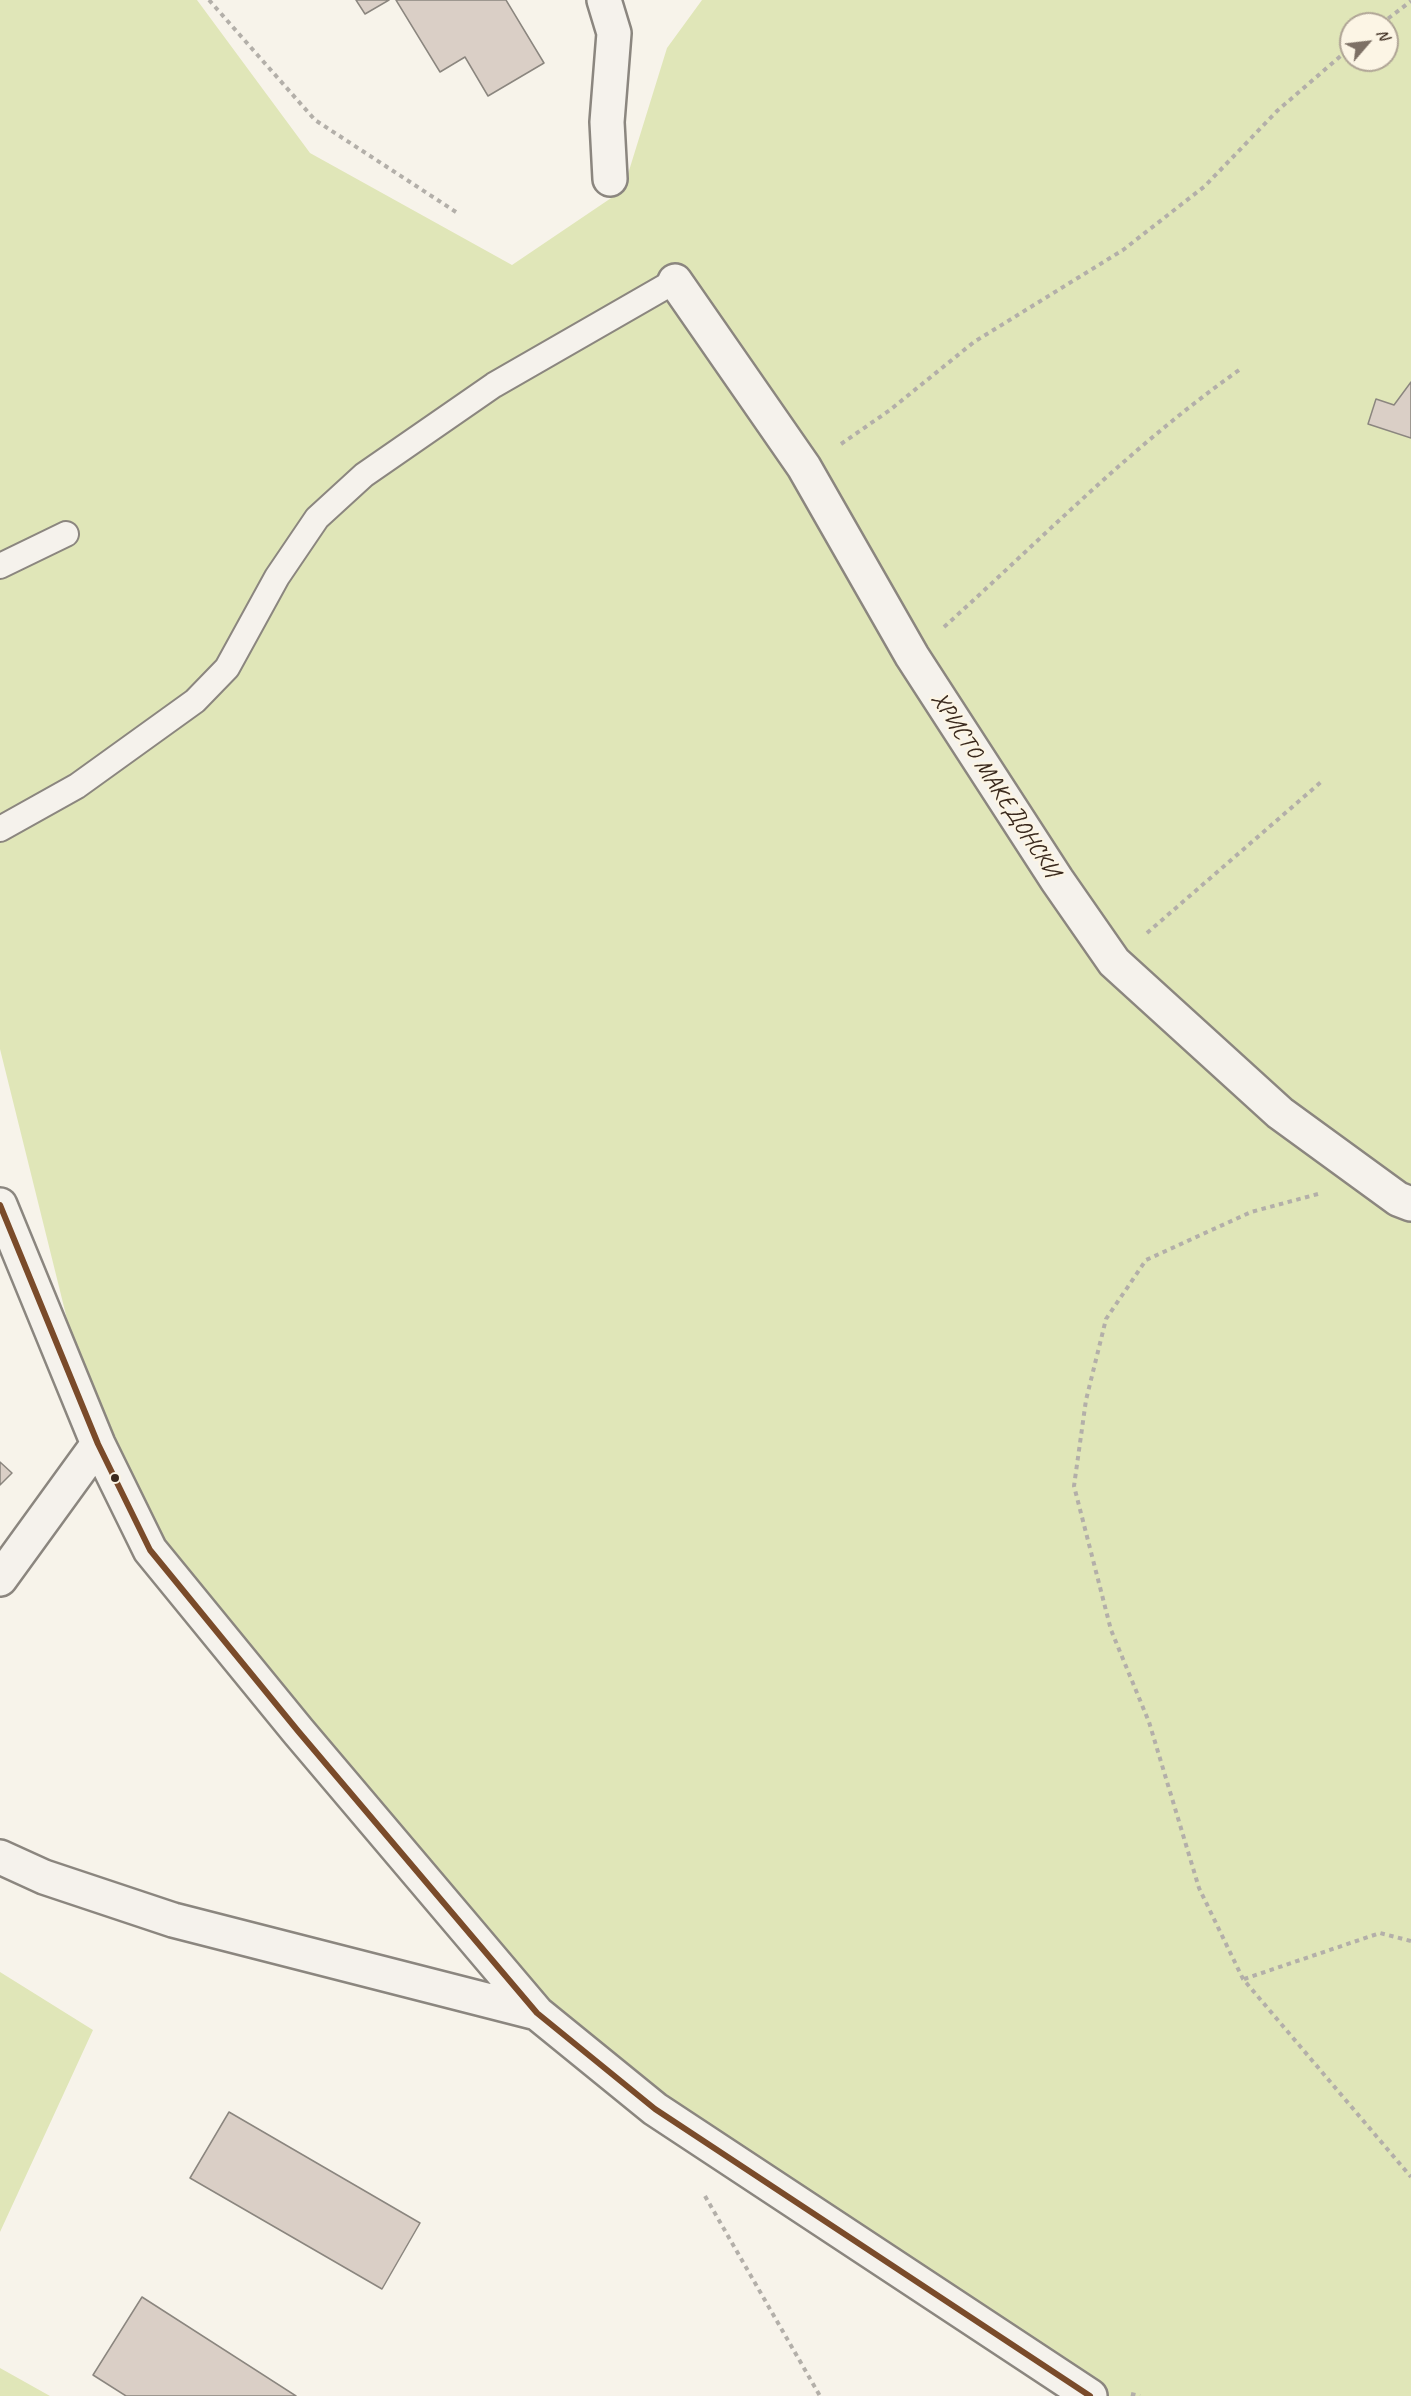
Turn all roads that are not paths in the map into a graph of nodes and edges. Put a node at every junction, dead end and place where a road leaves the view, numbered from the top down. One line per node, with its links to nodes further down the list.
1 (610, 2): 2 (street)
2 (610, 179)
3 (675, 281): 6 (lane); 7 (street, ХРИСТО МАКЕДОНСКИ)
4 (66, 534): 5 (lane)
5 (0, 566)
6 (0, 829)
7 (1411, 1204)
8 (0, 1205): 9 (street)
9 (98, 1444): 10 (street); 12 (street)
10 (0, 1579)
11 (0, 1857): 12 (street)
12 (537, 2013): 13 (street)
13 (1090, 2396)

